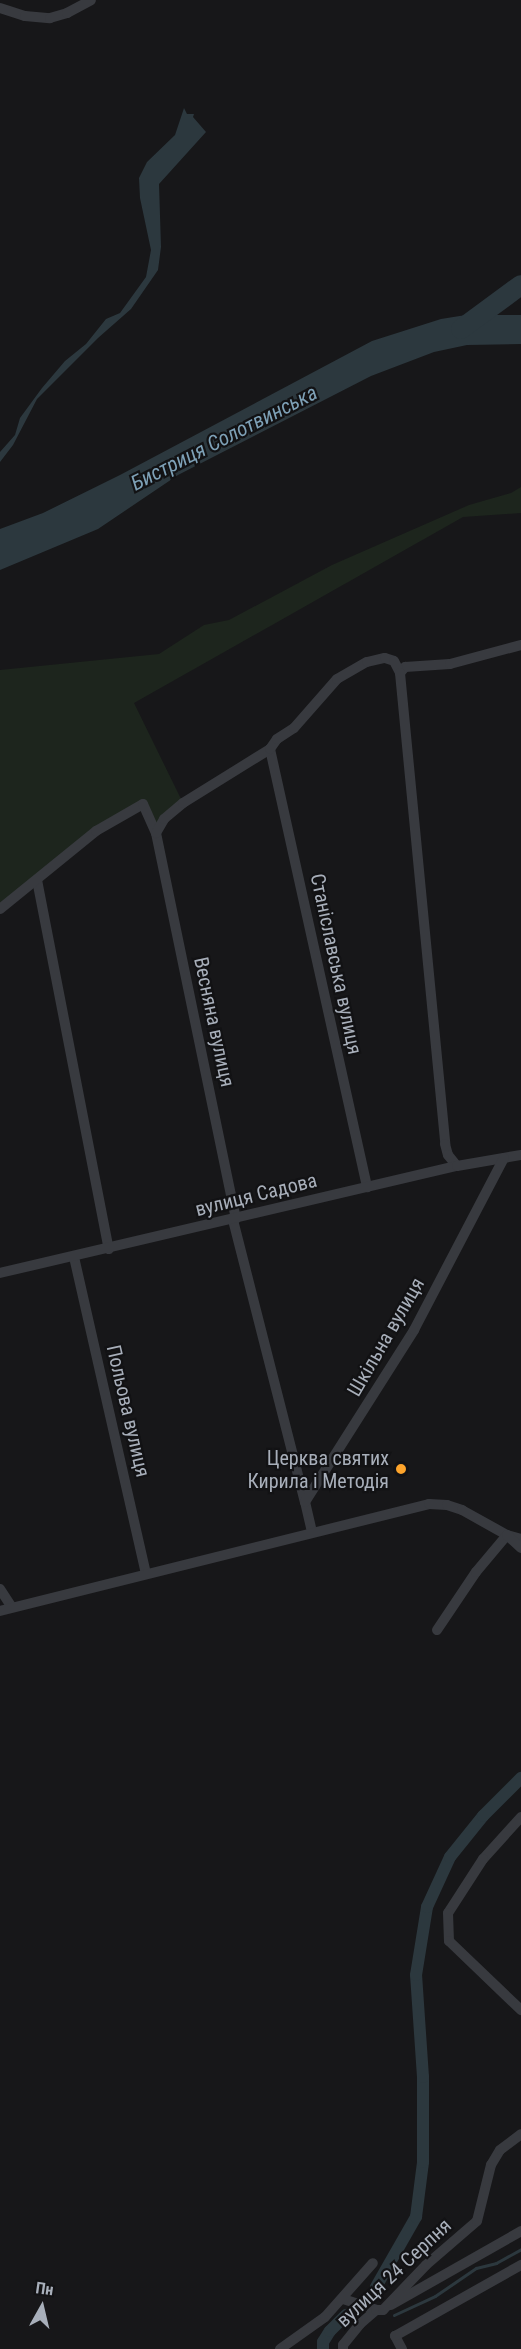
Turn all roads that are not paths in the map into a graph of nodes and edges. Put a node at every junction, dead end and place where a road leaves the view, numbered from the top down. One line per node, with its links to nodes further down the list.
1 (91, 0): 2 (street)
2 (0, 8)
3 (521, 645): 4 (street)
4 (400, 673): 5 (street); 11 (street)
5 (270, 749): 6 (street); 12 (street, Станіславська вулиця)
6 (156, 833): 7 (street, Весняна вулиця); 13 (street, Весняна вулиця)
7 (37, 880): 8 (street); 14 (street)
8 (0, 909)
9 (521, 1155): 10 (street, вулиця Садова)
10 (504, 1158): 11 (street, вулиця Садова); 17 (street, Шкільна вулиця)
11 (457, 1166): 12 (street, вулиця Садова)
12 (367, 1187): 13 (street, вулиця Садова)
13 (235, 1219): 14 (street, вулиця Садова); 17 (street, Весняна вулиця)
14 (109, 1250): 15 (street, вулиця Садова)
15 (74, 1257): 16 (street, вулиця Садова); 22 (street, Польова вулиця)
16 (0, 1273)
17 (305, 1502): 18 (street)
18 (312, 1532): 19 (street); 22 (street)
19 (507, 1535): 20 (street); 21 (street); 26 (street)
20 (521, 1539)
21 (521, 1548)
22 (146, 1574): 24 (street)
23 (0, 1589): 24 (street)
24 (11, 1606): 25 (street)
25 (0, 1611)
26 (437, 1630)
27 (521, 1817): 28 (street)
28 (521, 2010)
29 (521, 2134): 34 (street, вулиця 24 Серпня)
30 (521, 2231): 34 (street)
31 (373, 2263): 33 (street)
32 (521, 2265): 39 (street)
33 (343, 2299): 34 (street); 35 (street)
34 (380, 2310): 38 (street, вулиця 24 Серпня)
35 (299, 2337): 36 (street); 37 (street)
36 (280, 2349)
37 (297, 2349)
38 (343, 2349)
39 (402, 2349)

